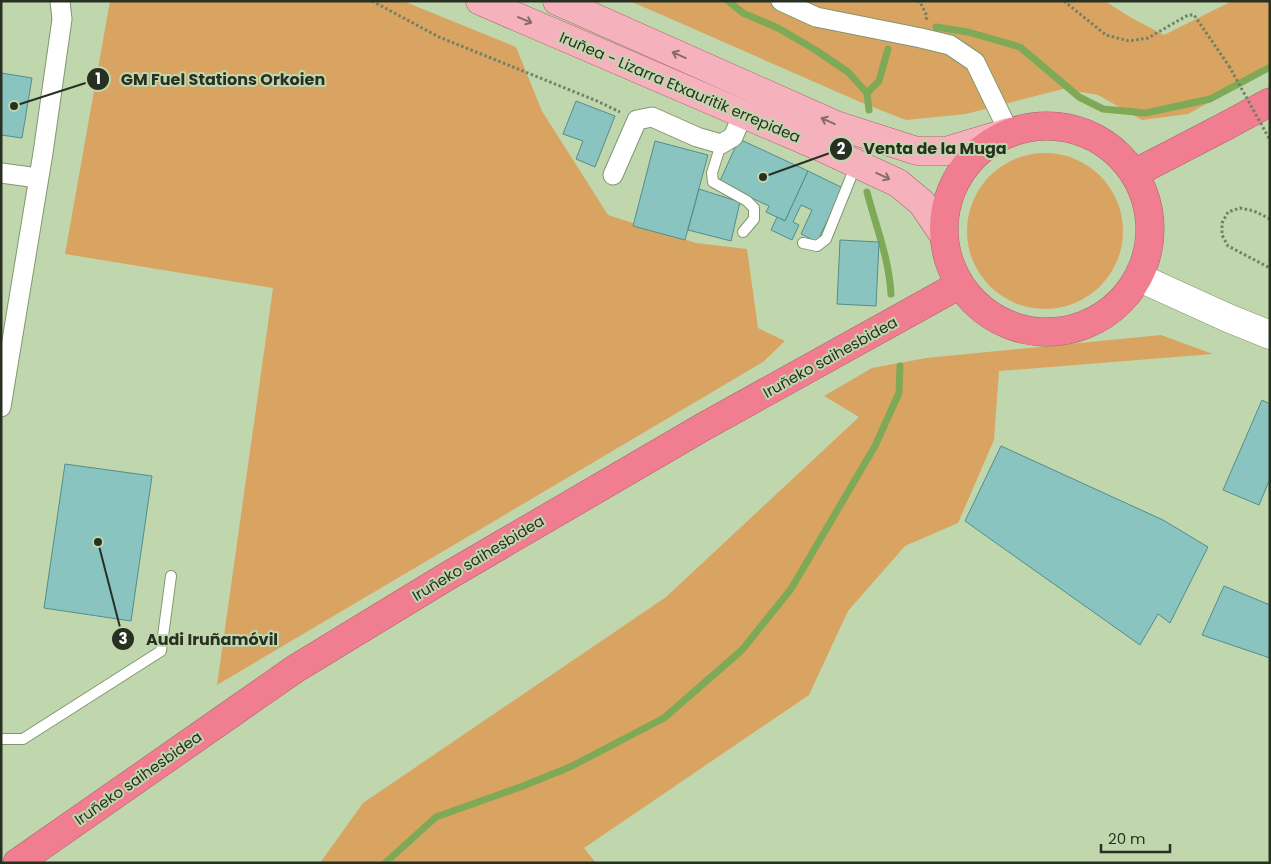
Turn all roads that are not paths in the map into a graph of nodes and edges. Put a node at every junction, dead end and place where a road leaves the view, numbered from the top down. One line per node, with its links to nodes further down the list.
1 (60, 1): 13 (street)
2 (480, 1): 6 (main road, Iruñea - Lizarra Etxauritik errepidea, one-way to 6)
3 (557, 1): 7 (main road, Iruñea - Lizarra Etxauritik errepidea, one-way to 3)
4 (781, 1): 7 (street)
5 (1270, 102): 11 (highway)
6 (743, 114): 8 (street); 9 (main road, Iruñea - Lizarra Etxauritik errepidea)
7 (1009, 132): 11 (highway); 15 (highway)
8 (721, 144): 12 (street); 14 (lane)
9 (854, 162): 15 (main road, Iruñea - Lizarra Etxauritik errepidea, one-way to 15); 16 (lane)
10 (1, 173): 13 (street)
11 (1135, 173): 17 (highway)
12 (613, 175)
13 (38, 178): 20 (street)
14 (743, 232)
15 (942, 234): 18 (highway)
16 (803, 243)
17 (1140, 278): 18 (highway); 19 (street)
18 (959, 286): 23 (highway, Iruñeko saihesbidea)
19 (1270, 335)
20 (1, 407)
21 (171, 576): 22 (lane)
22 (1, 739)
23 (17, 863)

